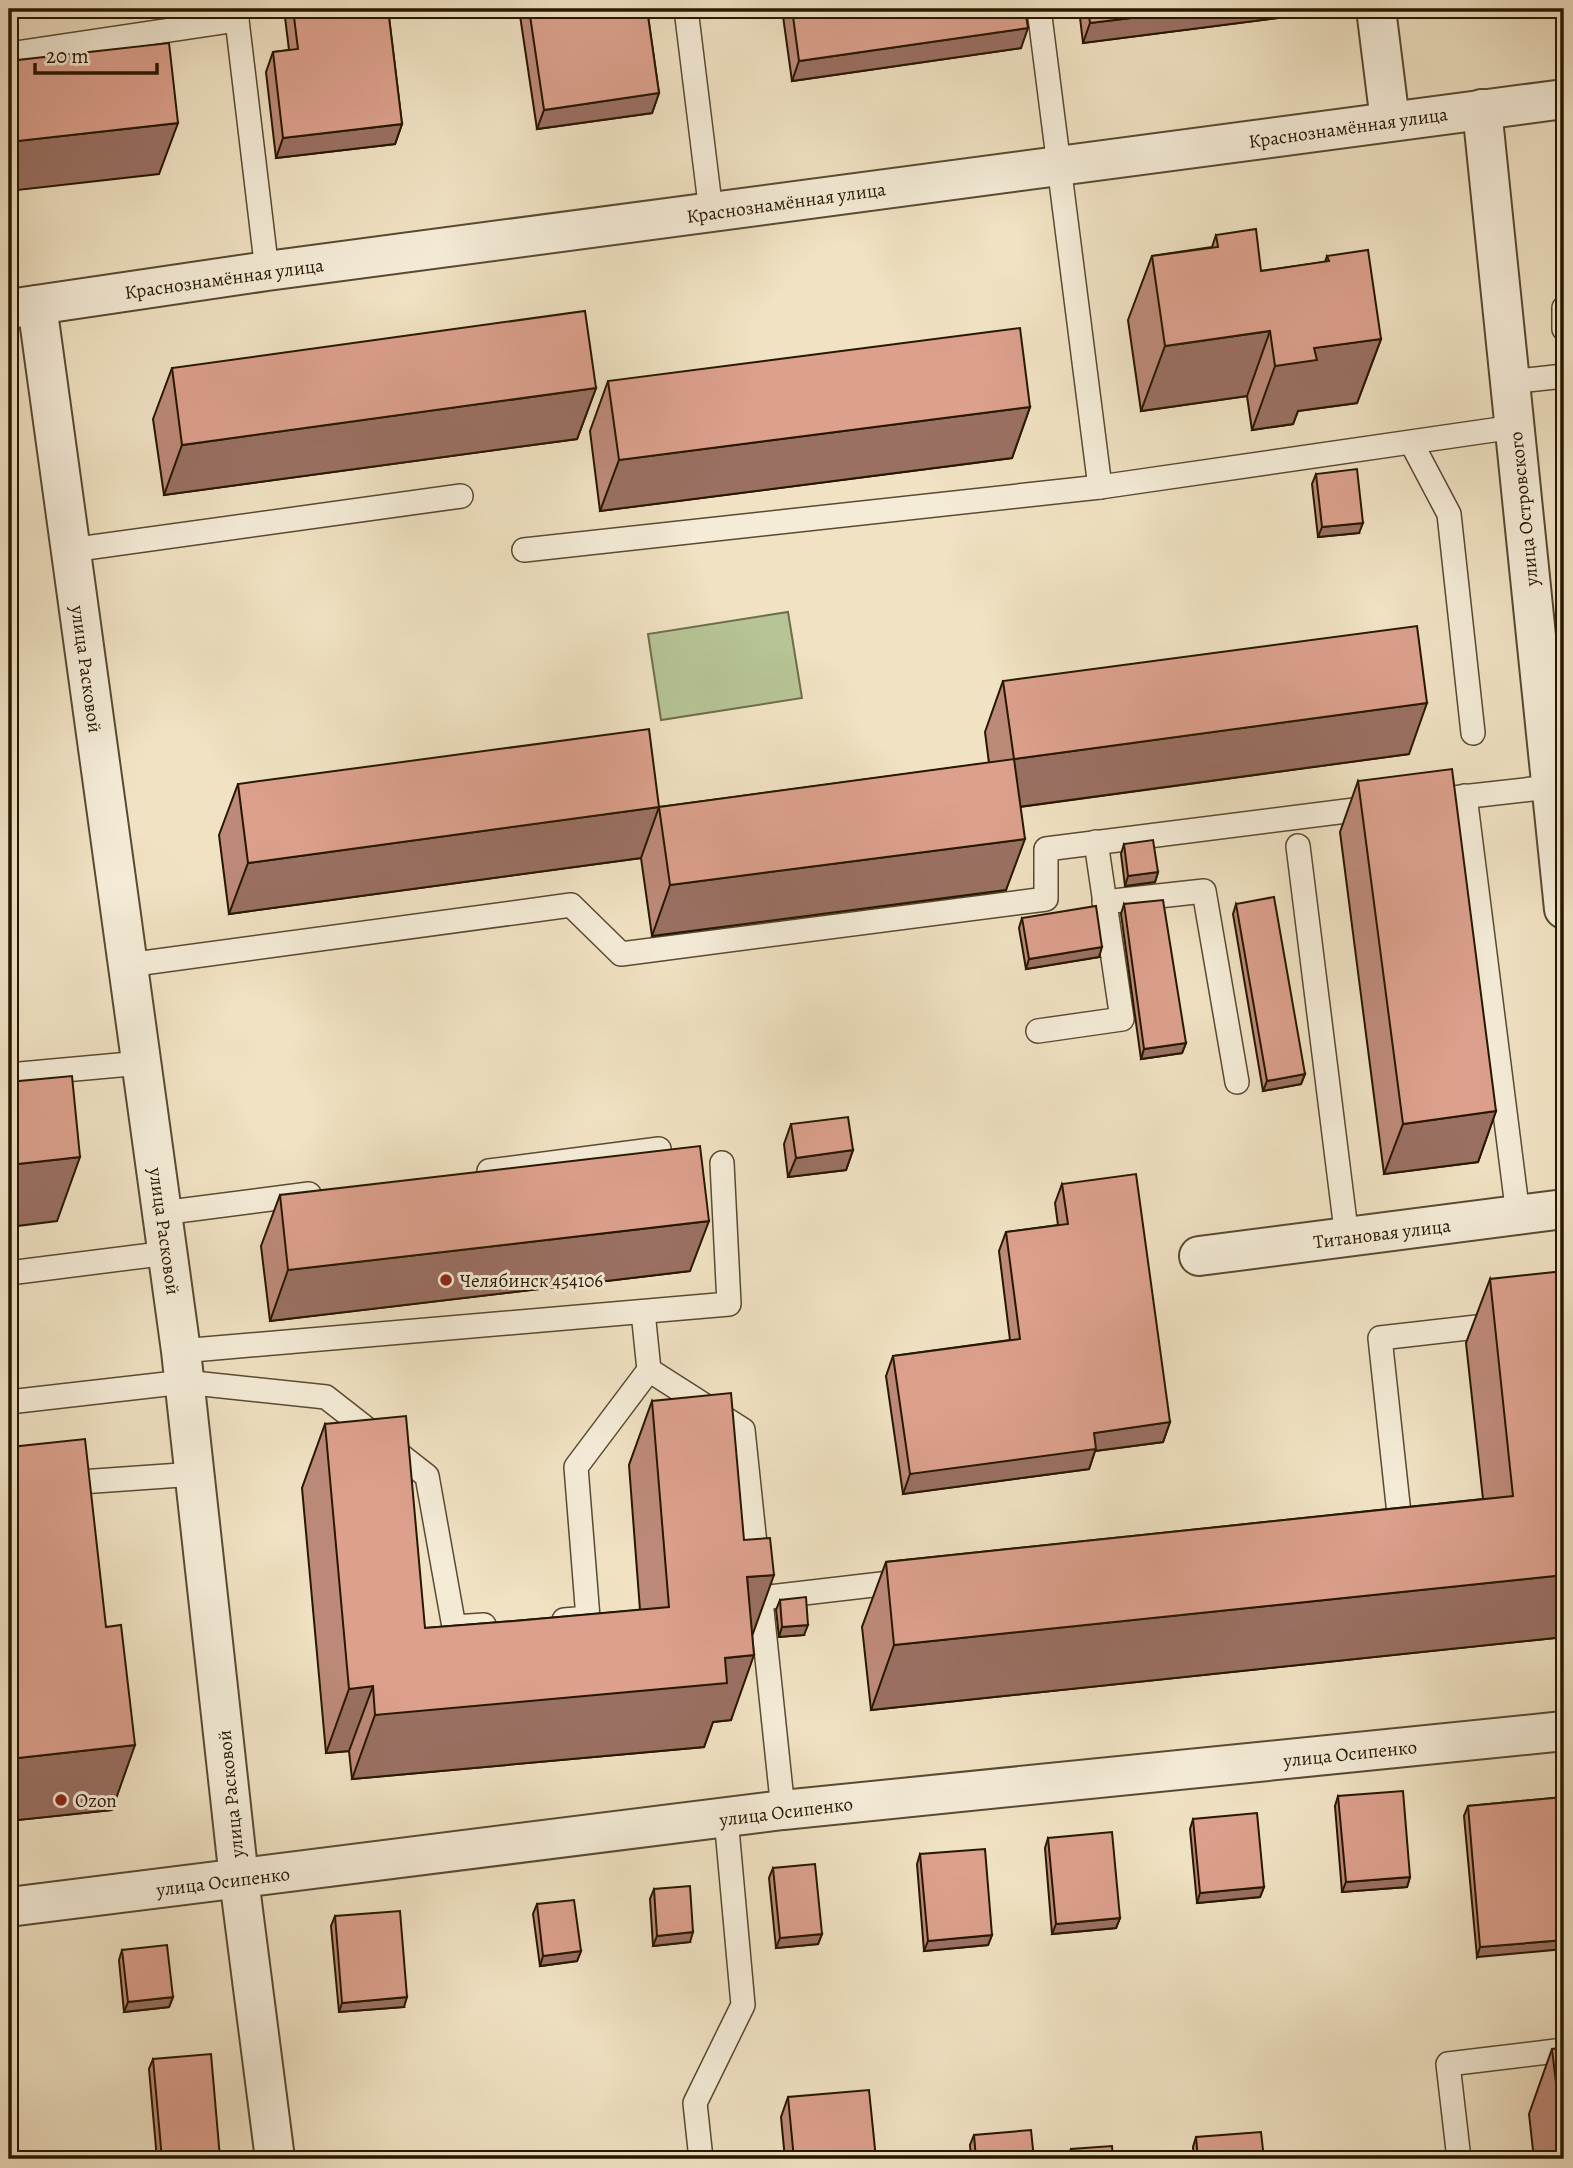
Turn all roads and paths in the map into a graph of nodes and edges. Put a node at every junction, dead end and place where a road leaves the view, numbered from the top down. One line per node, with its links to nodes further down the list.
1 (686, 9): 10 (lane)
2 (1039, 9): 9 (lane)
3 (1376, 9): 8 (street)
4 (237, 14): 5 (lane); 11 (lane)
5 (9, 54)
6 (1564, 99): 7 (street, Краснознамённая улица)
7 (1482, 109): 8 (street, Краснознамённая улица); 16 (street, улица Островского)
8 (1390, 121): 9 (street, Краснознамённая улица)
9 (1059, 166): 10 (street, Краснознамённая улица); 19 (lane)
10 (711, 212): 11 (street, Краснознамённая улица)
11 (267, 271): 12 (street, Краснознамённая улица)
12 (23, 307): 21 (street, улица Расковой)
13 (1564, 308): 14 (lane)
14 (1564, 329)
15 (1564, 376): 16 (lane)
16 (1510, 382): 17 (street, улица Островского)
17 (1514, 427): 18 (lane); 23 (street, улица Островского)
18 (1412, 444): 19 (lane); 24 (lane)
19 (1100, 487): 22 (lane)
20 (461, 496): 21 (lane)
21 (71, 550): 31 (street, улица Расковой)
22 (524, 550)
23 (1553, 695): 25 (street, улица Островского)
24 (1474, 733)
25 (1550, 787): 26 (lane); 30 (street, улица Островского)
26 (1465, 796): 27 (lane); 42 (lane)
27 (1096, 842): 29 (lane); 31 (lane)
28 (1298, 846): 43 (lane)
29 (1104, 902): 32 (lane); 35 (lane)
30 (1564, 909)
31 (128, 965): 33 (street, улица Расковой)
32 (1038, 1031)
33 (141, 1063): 34 (lane); 41 (street, улица Расковой)
34 (9, 1074)
35 (1237, 1082)
36 (659, 1149): 38 (lane)
37 (722, 1163): 47 (lane)
38 (466, 1174)
39 (328, 1192): 41 (lane)
40 (1564, 1209): 42 (street, Титановая улица)
41 (162, 1213): 44 (street, улица Расковой)
42 (1518, 1215): 43 (street, Титановая улица)
43 (1347, 1238): 45 (street, Титановая улица)
44 (168, 1253): 46 (lane); 49 (street, улица Расковой)
45 (1199, 1256)
46 (9, 1273)
47 (643, 1312): 49 (lane); 50 (lane)
48 (1564, 1317): 54 (lane)
49 (182, 1366): 51 (lane); 52 (street, улица Расковой); 58 (lane)
50 (649, 1370): 56 (lane); 57 (lane)
51 (9, 1402)
52 (195, 1474): 53 (lane); 62 (street, улица Расковой)
53 (9, 1487)
54 (1359, 1528)
55 (928, 1578): 56 (lane)
56 (761, 1598): 60 (lane)
57 (548, 1621)
58 (508, 1624)
59 (1564, 1731): 60 (street, улица Осипенко)
60 (783, 1810): 61 (street, улица Осипенко)
61 (726, 1818): 62 (street, улица Осипенко); 66 (lane)
62 (239, 1880): 63 (street, улица Осипенко); 65 (street, улица Расковой)
63 (9, 1907)
64 (1564, 2049): 67 (lane)
65 (275, 2159)
66 (701, 2159)
67 (1458, 2159)

